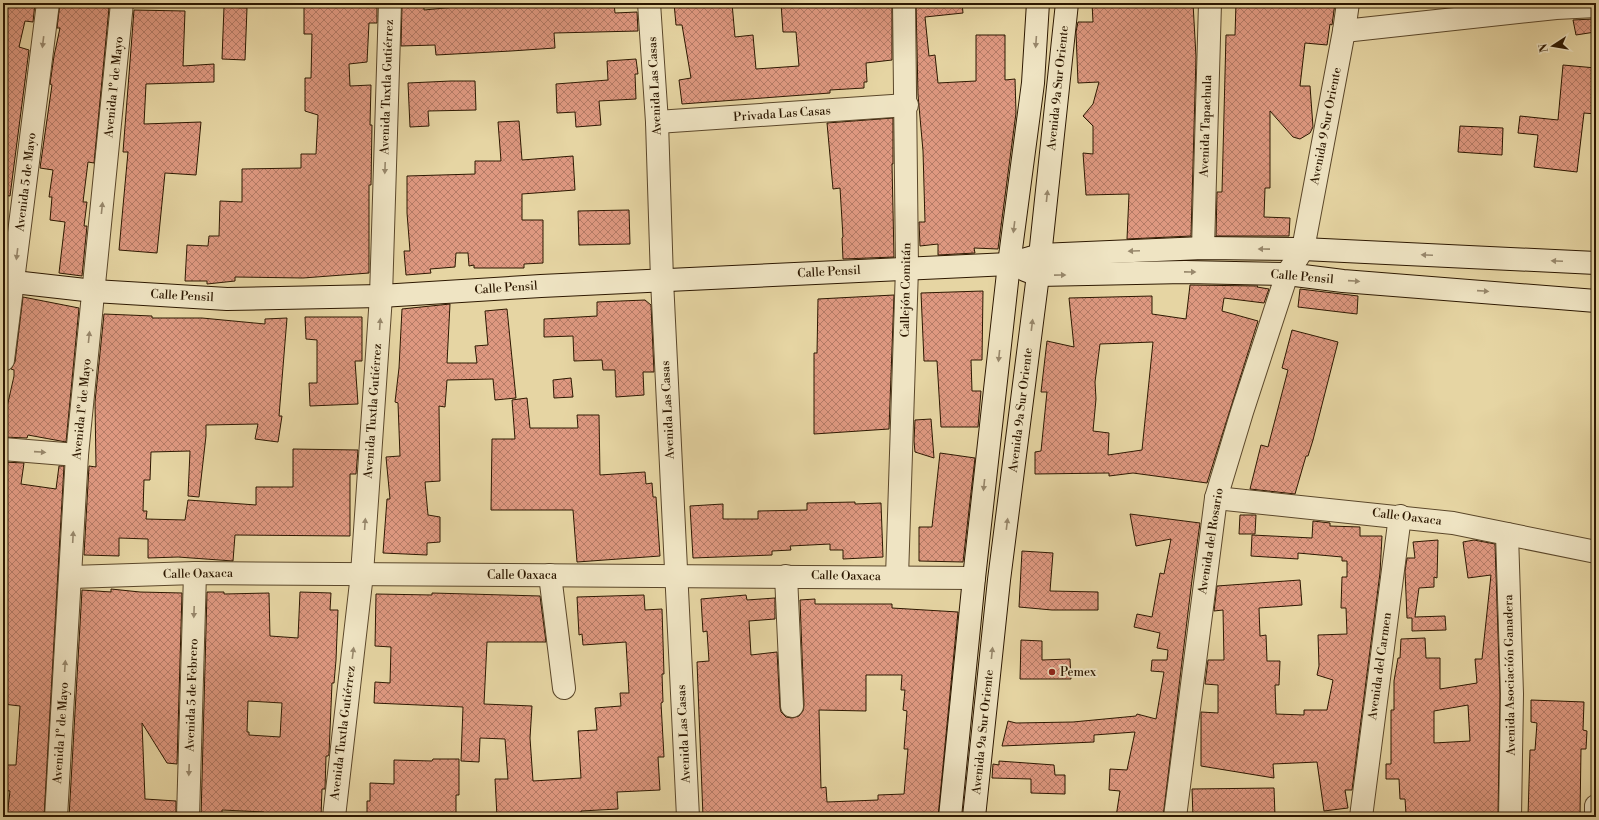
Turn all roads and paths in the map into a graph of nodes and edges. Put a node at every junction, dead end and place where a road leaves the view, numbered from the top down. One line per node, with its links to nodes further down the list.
1 (48, 3): 23 (street, Avenida 5 de Mayo, one-way to 23)
2 (122, 3): 24 (street, Avenida 1º de Mayo, one-way to 2)
3 (390, 3): 25 (street, Avenida Tuxtla Gutiérrez, one-way to 25)
4 (649, 3): 14 (street, Avenida Las Casas)
5 (904, 3): 13 (street, Callejón Comitán)
6 (1038, 3): 18 (street, Avenida 9a Sur Oriente, one-way to 18)
7 (1067, 3): 19 (street, Avenida 9a Sur Oriente, one-way to 7)
8 (1210, 3): 15 (street, Avenida Tapachula)
9 (1348, 3): 12 (street, Avenida 9 Sur Oriente)
10 (1556, 6): 11 (street); 12 (street)
11 (1596, 6)
12 (1344, 31): 16 (street, Avenida 9 Sur Oriente)
13 (906, 106): 14 (street, Privada Las Casas); 20 (street, Callejón Comitán)
14 (657, 122): 22 (street, Avenida Las Casas)
15 (1202, 248): 16 (street, Calle Pensil, one-way to 15); 19 (street, Calle Pensil, one-way to 19)
16 (1303, 249): 17 (street, Calle Pensil, one-way to 16); 21 (street, Avenida del Rosario)
17 (1596, 263)
18 (1009, 264): 19 (street, Calle Pensil); 20 (street, Calle Pensil); 41 (street, Avenida 9a Sur Oriente, one-way to 41)
19 (1039, 265): 21 (street, Calle Pensil, one-way to 21); 50 (street, Avenida 9a Sur Oriente, one-way to 19)
20 (907, 268): 22 (street, Calle Pensil); 40 (street, Callejón Comitán)
21 (1287, 274): 26 (street, Calle Pensil, one-way to 26); 30 (street, Avenida del Rosario)
22 (662, 280): 25 (street, Calle Pensil); 37 (street, Avenida Las Casas)
23 (8, 281): 24 (street, Calle Pensil); 27 (street, Avenida 5 de Mayo)
24 (94, 291): 25 (street, Calle Pensil); 29 (street, Avenida 1º de Mayo, one-way to 24)
25 (382, 296): 35 (street, Avenida Tuxtla Gutiérrez, one-way to 25)
26 (1596, 301)
27 (3, 360)
28 (3, 450): 29 (street, one-way to 29)
29 (77, 455): 38 (street, Avenida 1º de Mayo, one-way to 29)
30 (1216, 498): 31 (street, Calle Oaxaca); 51 (street, Avenida del Rosario)
31 (1400, 516): 32 (street, Calle Oaxaca); 52 (street, Avenida del Carmen)
32 (1507, 534): 33 (street, Calle Oaxaca); 53 (street, Avenida Asociación Ganadera)
33 (1596, 552)
34 (195, 573): 35 (street, Calle Oaxaca); 38 (street, Calle Oaxaca); 46 (street, Avenida 5 de Febrero, one-way to 46)
35 (362, 574): 36 (street, Calle Oaxaca); 47 (street, Avenida Tuxtla Gutiérrez, one-way to 35)
36 (550, 575): 37 (street, Calle Oaxaca); 42 (street)
37 (675, 575): 39 (street, Calle Oaxaca); 48 (street, Avenida Las Casas)
38 (71, 576): 45 (street, Avenida 1º de Mayo, one-way to 38)
39 (786, 576): 40 (street, Calle Oaxaca); 43 (street)
40 (897, 577): 41 (street, Calle Oaxaca)
41 (974, 578): 49 (street, Avenida 9a Sur Oriente)
42 (564, 688)
43 (792, 706)
44 (1596, 806): 54 (street)
45 (56, 817)
46 (188, 817)
47 (334, 817)
48 (688, 817)
49 (950, 817)
50 (974, 817)
51 (1175, 817)
52 (1361, 817)
53 (1510, 817)
54 (1596, 817)

